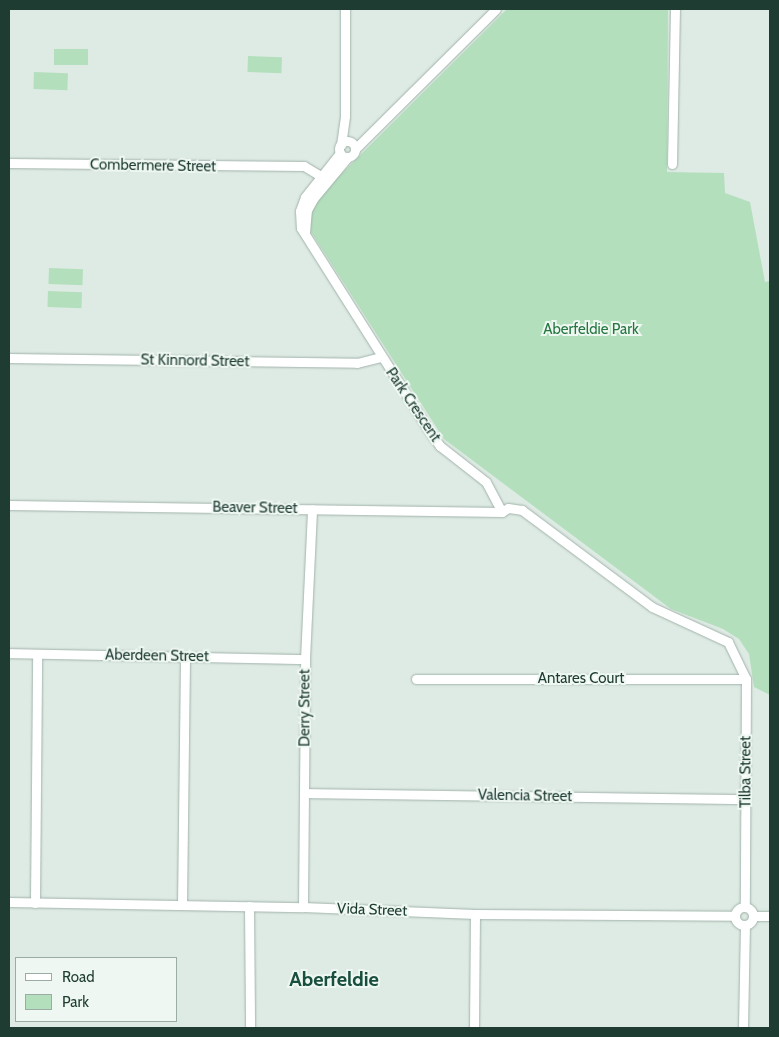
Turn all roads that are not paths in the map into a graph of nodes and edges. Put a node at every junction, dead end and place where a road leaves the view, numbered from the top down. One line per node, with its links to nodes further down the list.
1 (496, 9): 5 (street)
2 (675, 9): 8 (street)
3 (346, 12): 4 (street)
4 (345, 116): 5 (street); 6 (street)
5 (353, 143): 6 (street); 6 (street, Park Crescent)
6 (342, 152): 9 (street, Park Crescent)
7 (9, 163): 9 (street, Combermere Street)
8 (672, 164)
9 (322, 181): 10 (street, Park Crescent)
10 (381, 357): 11 (street, St Kinnord Street); 14 (street, Park Crescent)
11 (9, 358)
12 (9, 505): 13 (street, Beaver Street)
13 (312, 509): 14 (street, Beaver Street); 18 (street, Derry Street)
14 (502, 512): 19 (street, Tilba Street)
15 (9, 653): 16 (street, Aberdeen Street)
16 (37, 654): 17 (street, Aberdeen Street); 24 (street)
17 (185, 657): 18 (street, Aberdeen Street); 25 (street)
18 (305, 659): 21 (street, Derry Street)
19 (746, 679): 20 (street, Antares Court); 22 (street, Tilba Street)
20 (416, 680)
21 (304, 793): 22 (street, Valencia Street); 27 (street, Derry Street)
22 (746, 799): 28 (street, Tilba Street)
23 (9, 902): 24 (street, Vida Street)
24 (35, 903): 25 (street, Vida Street)
25 (182, 905): 26 (street, Vida Street)
26 (250, 906): 27 (street, Vida Street); 34 (street)
27 (303, 907): 29 (street, Vida Street)
28 (746, 907): 30 (street); 31 (street)
29 (476, 914): 30 (street, Vida Street); 35 (street)
30 (734, 916): 33 (street)
31 (753, 916): 32 (street); 33 (street)
32 (770, 916)
33 (745, 925): 36 (street)
34 (250, 1028)
35 (474, 1028)
36 (744, 1028)

